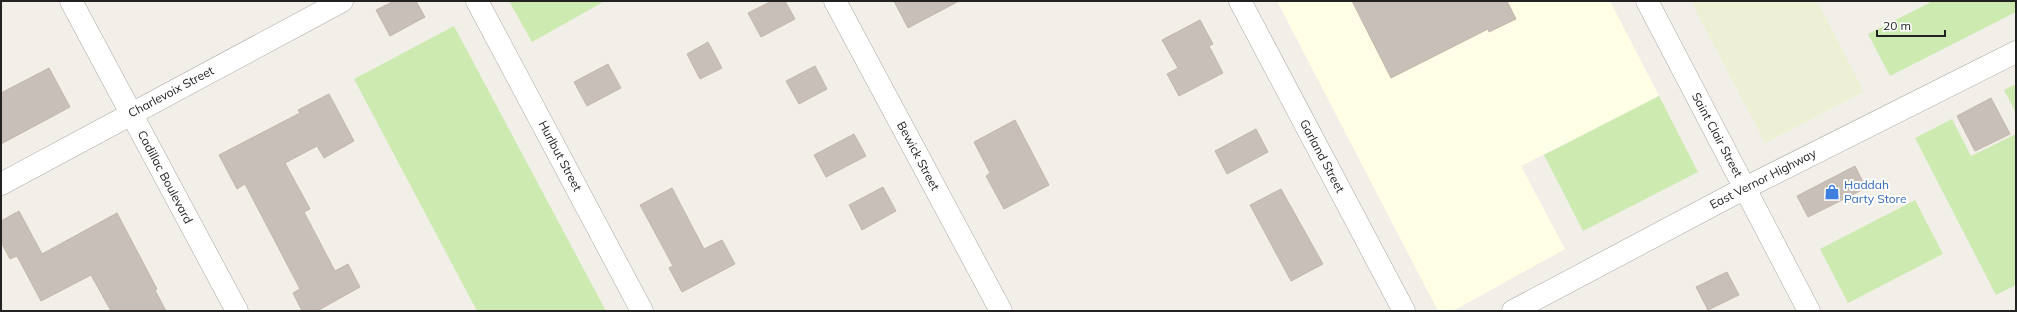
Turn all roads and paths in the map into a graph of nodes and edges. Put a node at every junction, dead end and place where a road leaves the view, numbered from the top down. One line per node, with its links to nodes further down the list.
1 (71, 1): 8 (street, Cadillac Boulevard)
2 (342, 1): 8 (street, Charlevoix Street)
3 (477, 1): 12 (street, Hurlbut Street)
4 (835, 1): 13 (street, Bewick Street)
5 (1240, 1): 14 (street, Garland Street)
6 (1647, 1): 10 (street, Saint Clair Street)
7 (2016, 52): 10 (street, East Vernor Highway)
8 (131, 114): 9 (street, Charlevoix Street); 11 (street, Cadillac Boulevard)
9 (1, 184)
10 (1745, 188): 15 (street, East Vernor Highway); 16 (street, Saint Clair Street)
11 (236, 311)
12 (642, 311)
13 (1001, 311)
14 (1404, 311)
15 (1513, 311)
16 (1809, 311)

